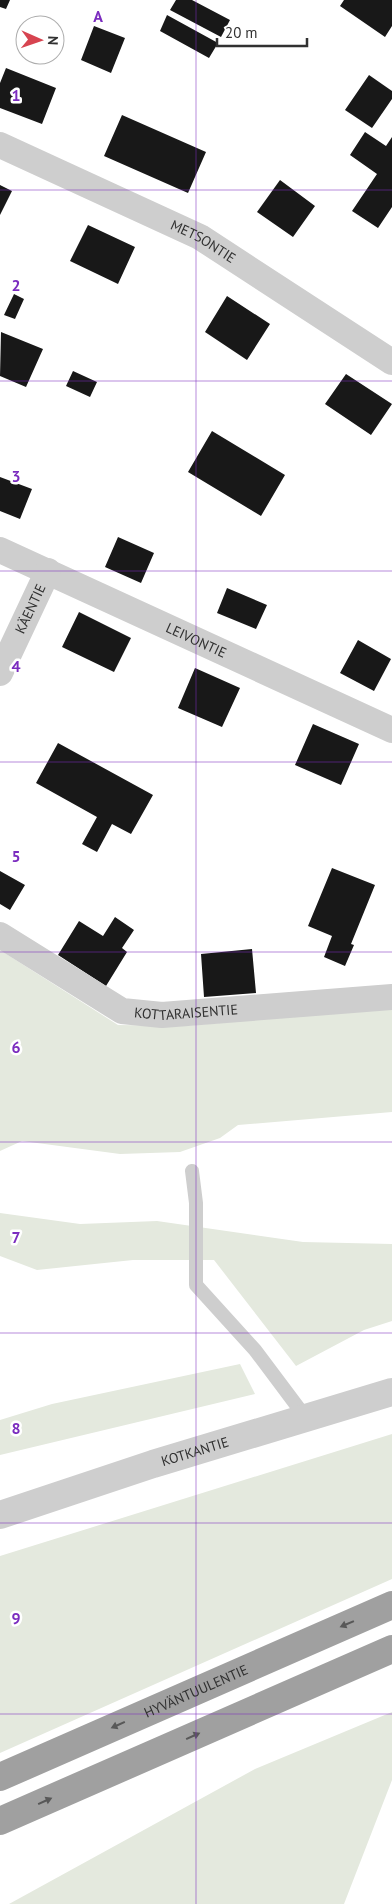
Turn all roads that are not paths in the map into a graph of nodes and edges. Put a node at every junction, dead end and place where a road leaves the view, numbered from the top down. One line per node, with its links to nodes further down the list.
1 (0, 145): 2 (street, METSONTIE)
2 (392, 362)
3 (0, 550): 4 (street, LEIVONTIE)
4 (48, 571): 5 (street, KÄENTIE); 6 (street, LEIVONTIE)
5 (0, 673)
6 (392, 730)
7 (0, 935): 8 (street, KOTTARAISENTIE)
8 (392, 997)
9 (192, 1171): 11 (lane)
10 (392, 1392): 11 (street, KOTKANTIE)
11 (306, 1418): 12 (street, KOTKANTIE)
12 (0, 1515)
13 (392, 1605): 15 (highway, HYVÄNTUULENTIE, one-way to 15)
14 (392, 1649): 16 (highway, one-way to 14)
15 (0, 1777)
16 (0, 1821)

